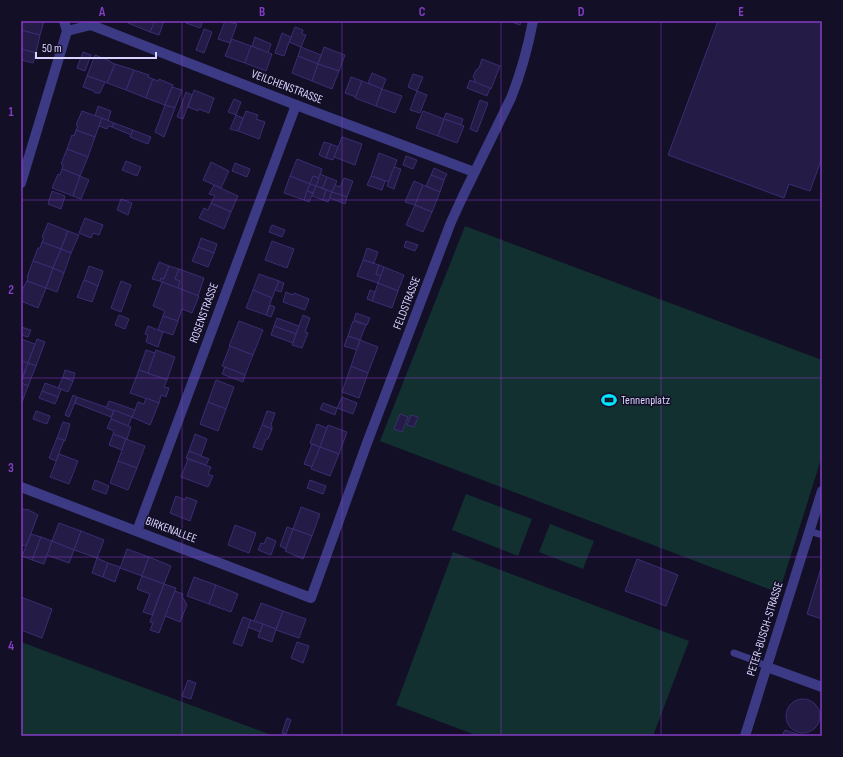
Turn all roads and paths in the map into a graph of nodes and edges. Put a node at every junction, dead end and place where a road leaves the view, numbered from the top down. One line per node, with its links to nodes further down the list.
1 (64, 21): 4 (street)
2 (533, 21): 6 (street, FELDSTRASSE)
3 (93, 23): 4 (street); 5 (street, VEILCHENSTRASSE)
4 (67, 31): 7 (street)
5 (296, 105): 6 (street, VEILCHENSTRASSE); 10 (street, ROSENSTRASSE)
6 (474, 172): 13 (street, FELDSTRASSE)
7 (21, 183)
8 (21, 487): 10 (street, BIRKENALLEE)
9 (822, 491): 11 (street, PETER-BUSCH-STRASSE)
10 (137, 531): 13 (street, BIRKENALLEE)
11 (810, 531): 12 (lane); 15 (street, PETER-BUSCH-STRASSE)
12 (822, 535)
13 (311, 598)
14 (734, 653): 15 (lane)
15 (767, 667): 16 (street); 17 (street, PETER-BUSCH-STRASSE)
16 (822, 687)
17 (745, 736)

